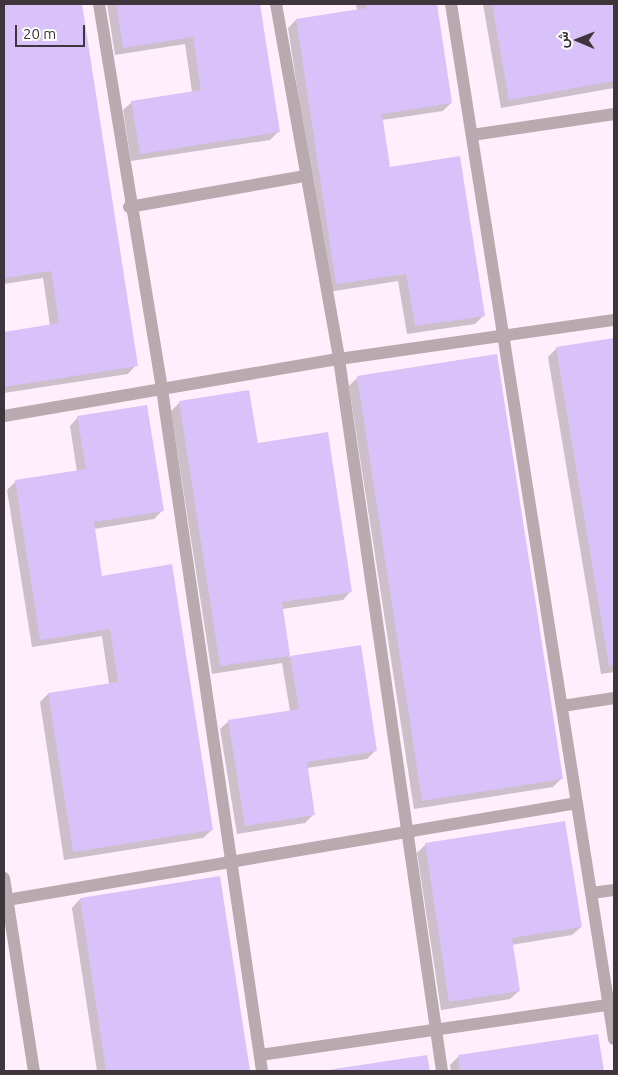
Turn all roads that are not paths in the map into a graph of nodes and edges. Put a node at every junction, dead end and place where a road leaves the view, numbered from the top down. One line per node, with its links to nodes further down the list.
1 (99, 4): 7 (street)
2 (276, 4): 6 (street)
3 (451, 4): 5 (street)
4 (614, 114): 5 (street)
5 (472, 135): 9 (street)
6 (305, 176): 7 (street); 10 (street)
7 (129, 207): 11 (street)
8 (614, 320): 9 (street)
9 (504, 338): 10 (street); 14 (street)
10 (339, 359): 11 (street); 16 (street)
11 (162, 389): 12 (street); 17 (street)
12 (4, 416)
13 (614, 698): 14 (street)
14 (562, 706): 15 (street)
15 (577, 803): 16 (street); 20 (street)
16 (407, 830): 17 (street); 23 (street)
17 (233, 859): 21 (street); 25 (street)
18 (4, 878): 21 (street)
19 (614, 890): 20 (street)
20 (592, 893): 22 (street)
21 (7, 900): 26 (street)
22 (609, 1004): 23 (street); 24 (street)
23 (436, 1030): 25 (street); 28 (street)
24 (614, 1039)
25 (260, 1055): 27 (street)
26 (34, 1071)
27 (262, 1071)
28 (442, 1071)

